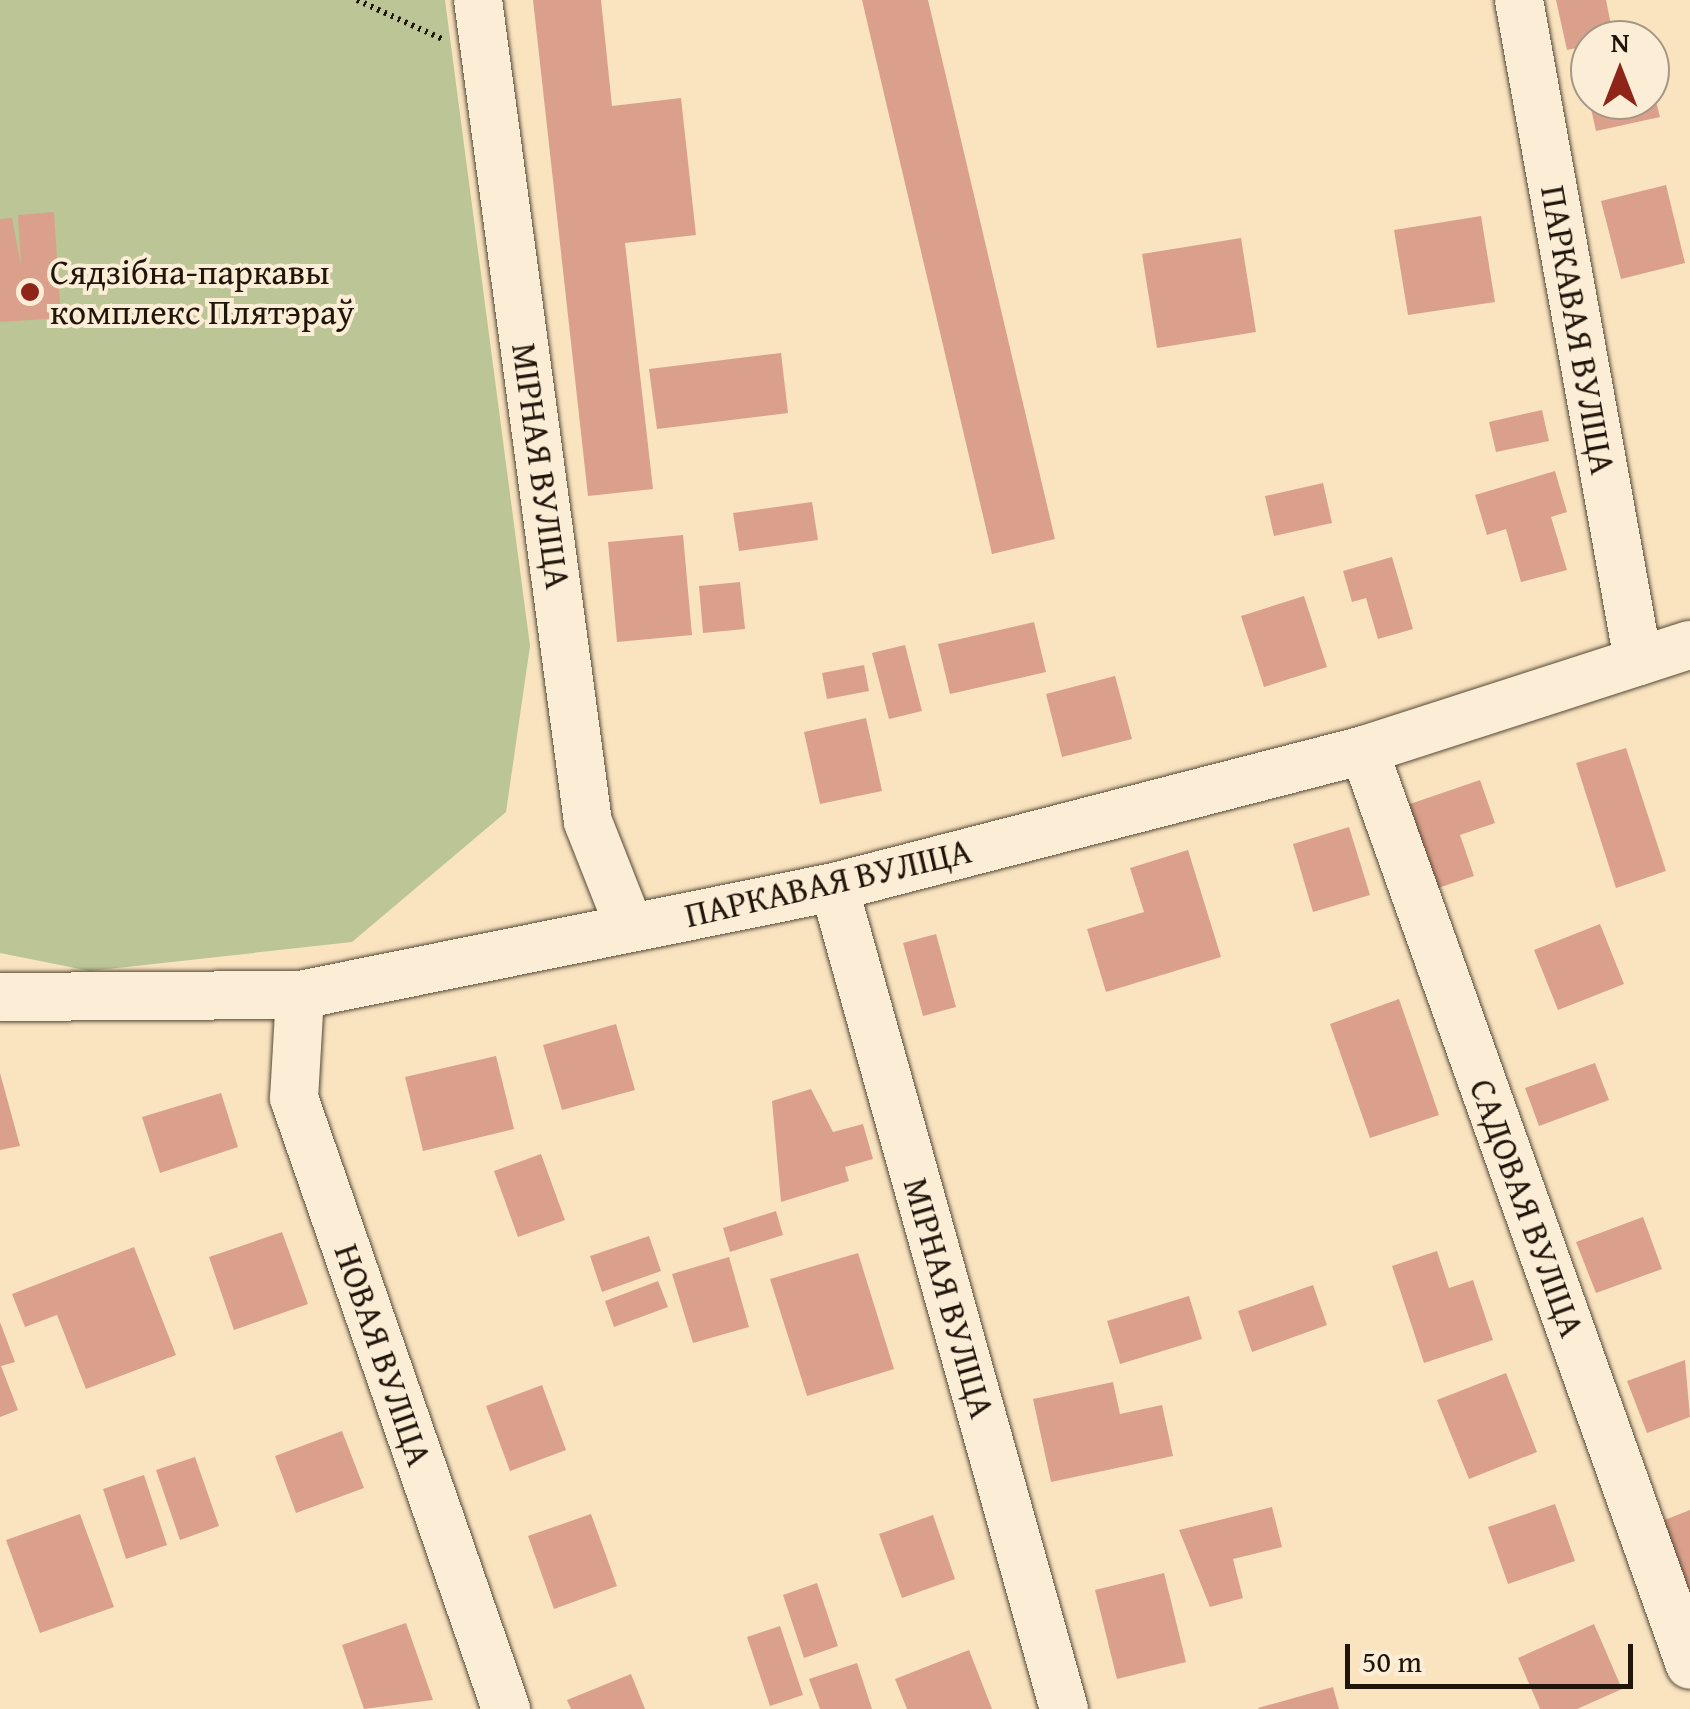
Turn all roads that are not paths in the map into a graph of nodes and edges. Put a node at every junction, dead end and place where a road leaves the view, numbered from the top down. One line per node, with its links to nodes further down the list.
1 (478, 0): 7 (street, МІРНАЯ ВУЛІЦА)
2 (1518, 0): 4 (street, ПАРКАВАЯ ВУЛІЦА)
3 (1690, 644): 4 (street, ПАРКАВАЯ ВУЛІЦА)
4 (1638, 661): 5 (street, ПАРКАВАЯ ВУЛІЦА)
5 (1364, 750): 6 (street, ПАРКАВАЯ ВУЛІЦА); 10 (street, САДОВАЯ ВУЛІЦА)
6 (834, 887): 7 (street, ПАРКАВАЯ ВУЛІЦА); 12 (street, МІРНАЯ ВУЛІЦА)
7 (629, 926): 8 (street, ПАРКАВАЯ ВУЛІЦА)
8 (300, 995): 9 (street, ПАРКАВАЯ ВУЛІЦА); 11 (street, НОВАЯ ВУЛІЦА)
9 (0, 997)
10 (1690, 1665)
11 (506, 1709)
12 (1064, 1709)

